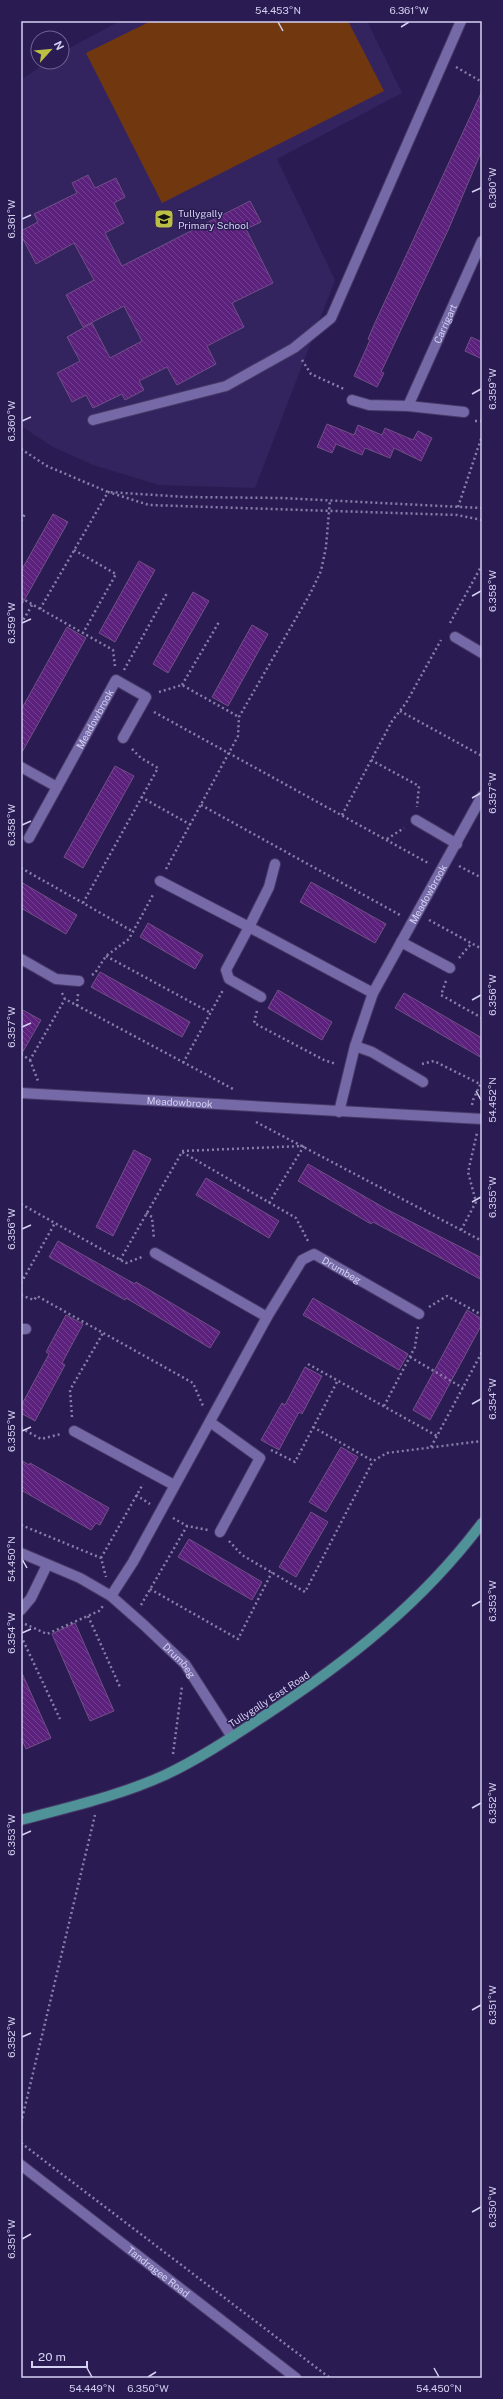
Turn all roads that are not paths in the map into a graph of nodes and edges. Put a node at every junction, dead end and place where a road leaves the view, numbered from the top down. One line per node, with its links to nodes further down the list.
1 (461, 21): 6 (street)
2 (482, 241): 4 (street, Carrigart)
3 (352, 400): 4 (street)
4 (408, 406): 5 (street)
5 (464, 412)
6 (93, 420)
7 (455, 637): 8 (street)
8 (482, 652)
9 (123, 738): 11 (street, Meadowbrook)
10 (21, 767): 11 (street)
11 (57, 787): 14 (street, Meadowbrook)
12 (482, 796): 15 (street, Meadowbrook)
13 (416, 820): 15 (street)
14 (29, 838)
15 (457, 844): 19 (street, Meadowbrook)
16 (275, 864): 18 (street)
17 (160, 881): 18 (street)
18 (249, 927): 23 (street); 24 (street)
19 (401, 942): 21 (street); 23 (street, Meadowbrook)
20 (21, 959): 22 (street)
21 (450, 968)
22 (79, 982)
23 (372, 993): 25 (street, Meadowbrook)
24 (261, 997)
25 (355, 1046): 26 (street); 28 (street, Meadowbrook)
26 (423, 1082)
27 (21, 1093): 28 (street, Meadowbrook)
28 (339, 1112): 29 (street, Meadowbrook)
29 (481, 1118)
30 (155, 1253): 32 (street)
31 (419, 1314): 32 (street, Drumbeg)
32 (267, 1317): 33 (street, Drumbeg)
33 (210, 1422): 35 (street, Drumbeg); 37 (street)
34 (74, 1431): 35 (street)
35 (174, 1485): 40 (street, Drumbeg)
36 (482, 1523): 42 (main road, Tullygally East Road)
37 (220, 1532)
38 (21, 1553): 39 (street, Drumbeg)
39 (47, 1565): 40 (street, Drumbeg); 41 (street)
40 (111, 1596): 42 (street, Drumbeg)
41 (21, 1610)
42 (232, 1737): 43 (main road, Tullygally East Road)
43 (21, 1820)
44 (21, 2165): 45 (street, Tandragee Road)
45 (296, 2378)

